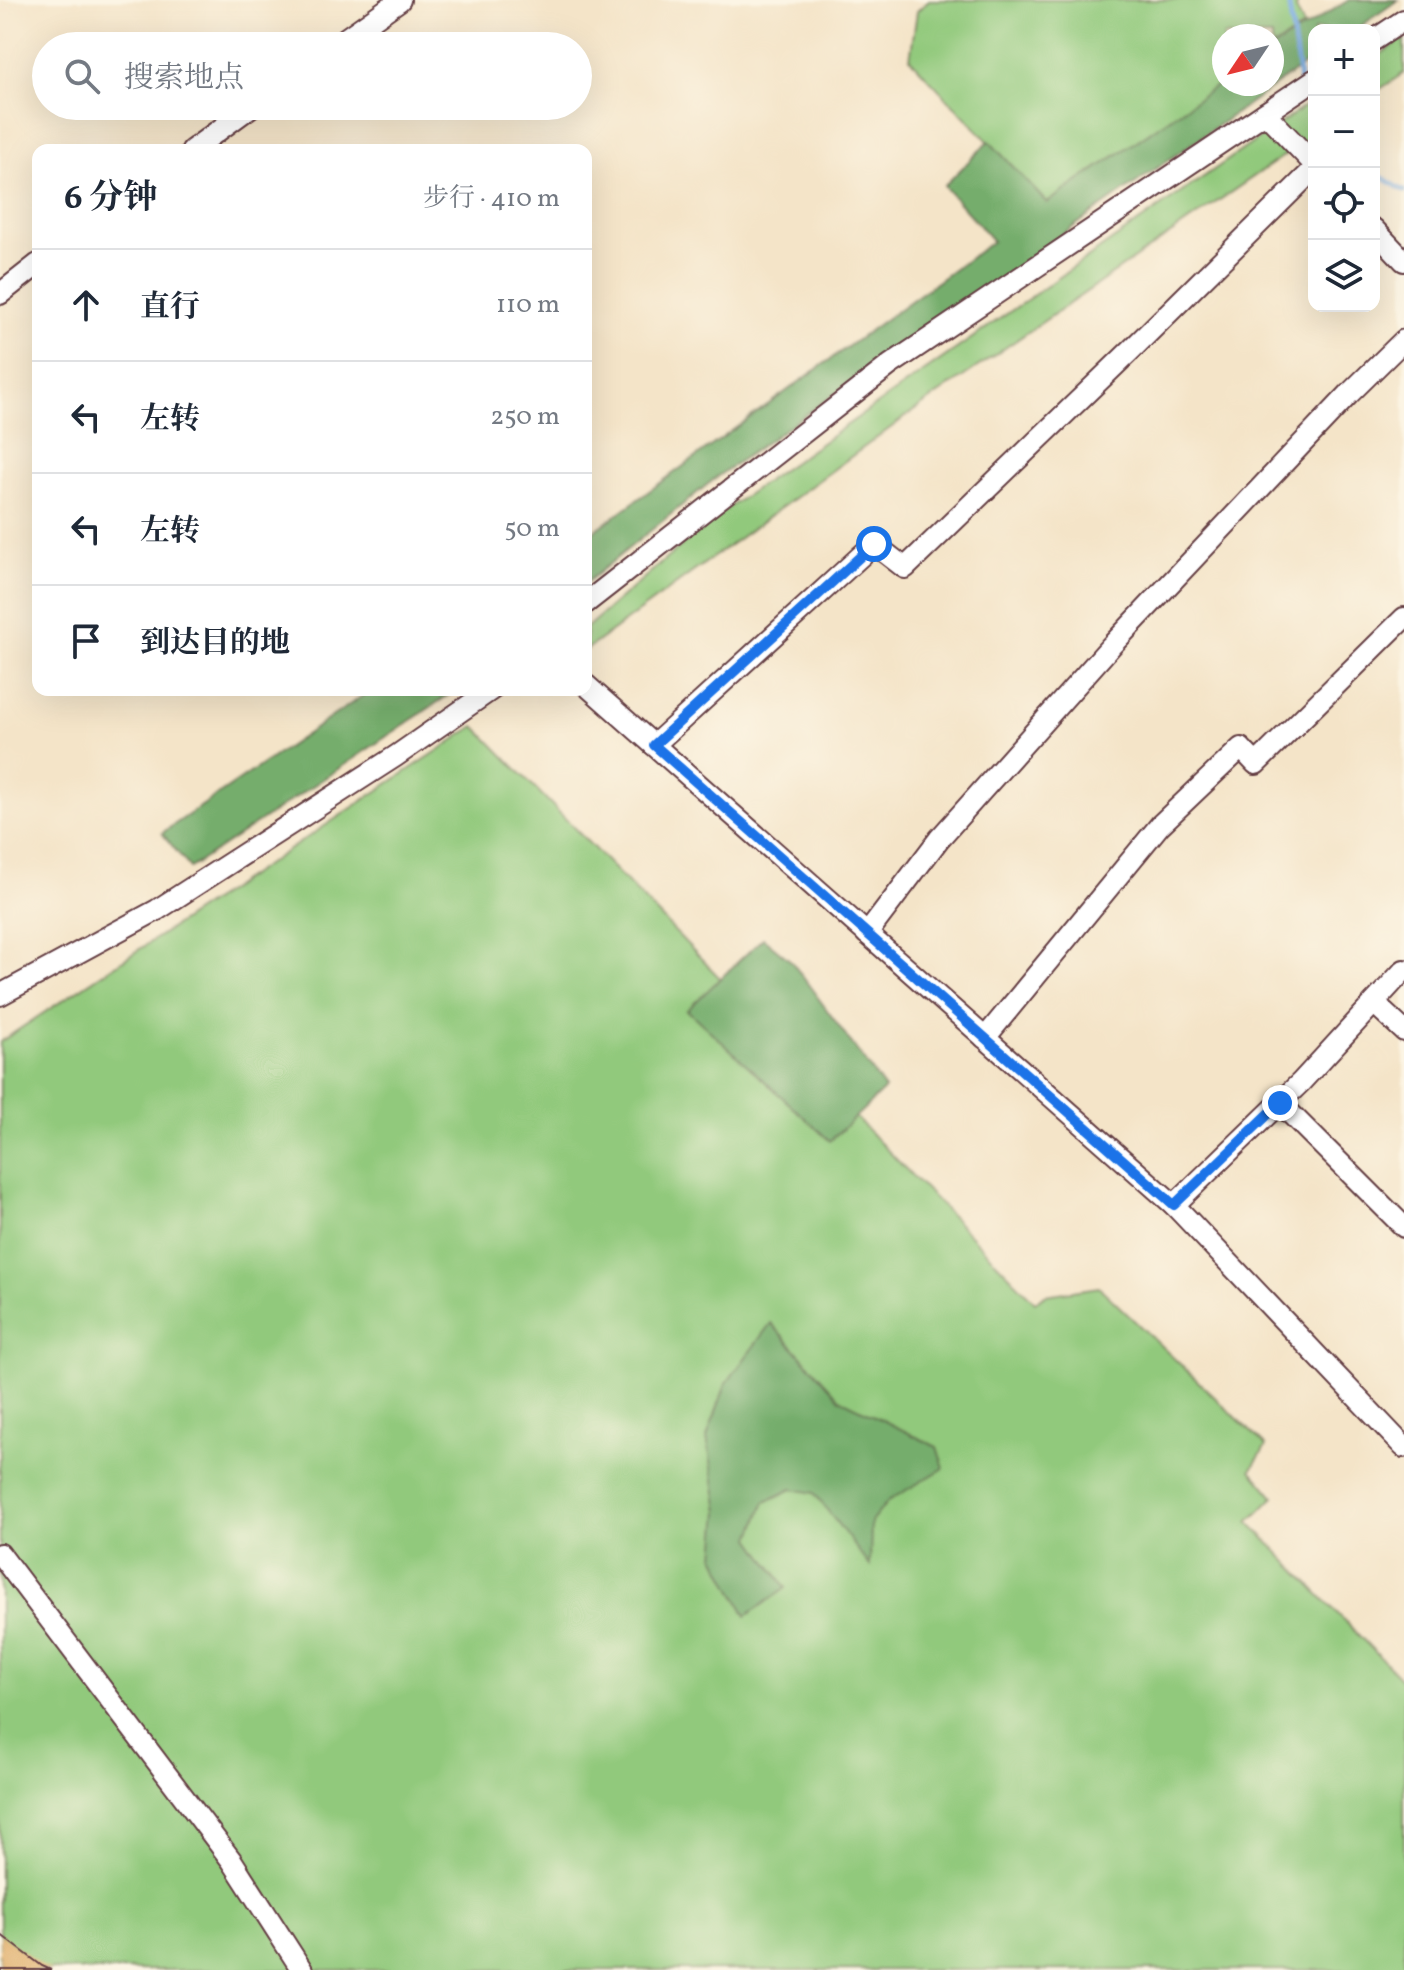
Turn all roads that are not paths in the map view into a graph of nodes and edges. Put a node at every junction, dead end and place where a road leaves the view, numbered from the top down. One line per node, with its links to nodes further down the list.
1 (400, 0): 3 (street)
2 (1404, 20): 4 (street)
3 (355, 32)
4 (1380, 36)
5 (1308, 84): 6 (street)
6 (1265, 113): 9 (street); 16 (street)
7 (233, 120): 8 (street)
8 (200, 144)
9 (1308, 160)
10 (1313, 168): 20 (street)
11 (1380, 235): 12 (street)
12 (1404, 261)
13 (32, 269): 14 (street)
14 (0, 294)
15 (1404, 340): 21 (street)
16 (592, 598)
17 (1404, 618): 26 (street)
18 (592, 690): 20 (street)
19 (482, 696): 23 (street)
20 (654, 745): 21 (street)
21 (867, 934): 26 (street)
22 (1404, 970): 24 (street)
23 (0, 995)
24 (1374, 1003): 25 (street); 27 (street)
25 (1404, 1031)
26 (985, 1038): 28 (street)
27 (1280, 1103): 28 (street); 29 (street)
28 (1174, 1205): 30 (street)
29 (1404, 1227)
30 (1404, 1447)
31 (0, 1554): 32 (street)
32 (302, 1970)

